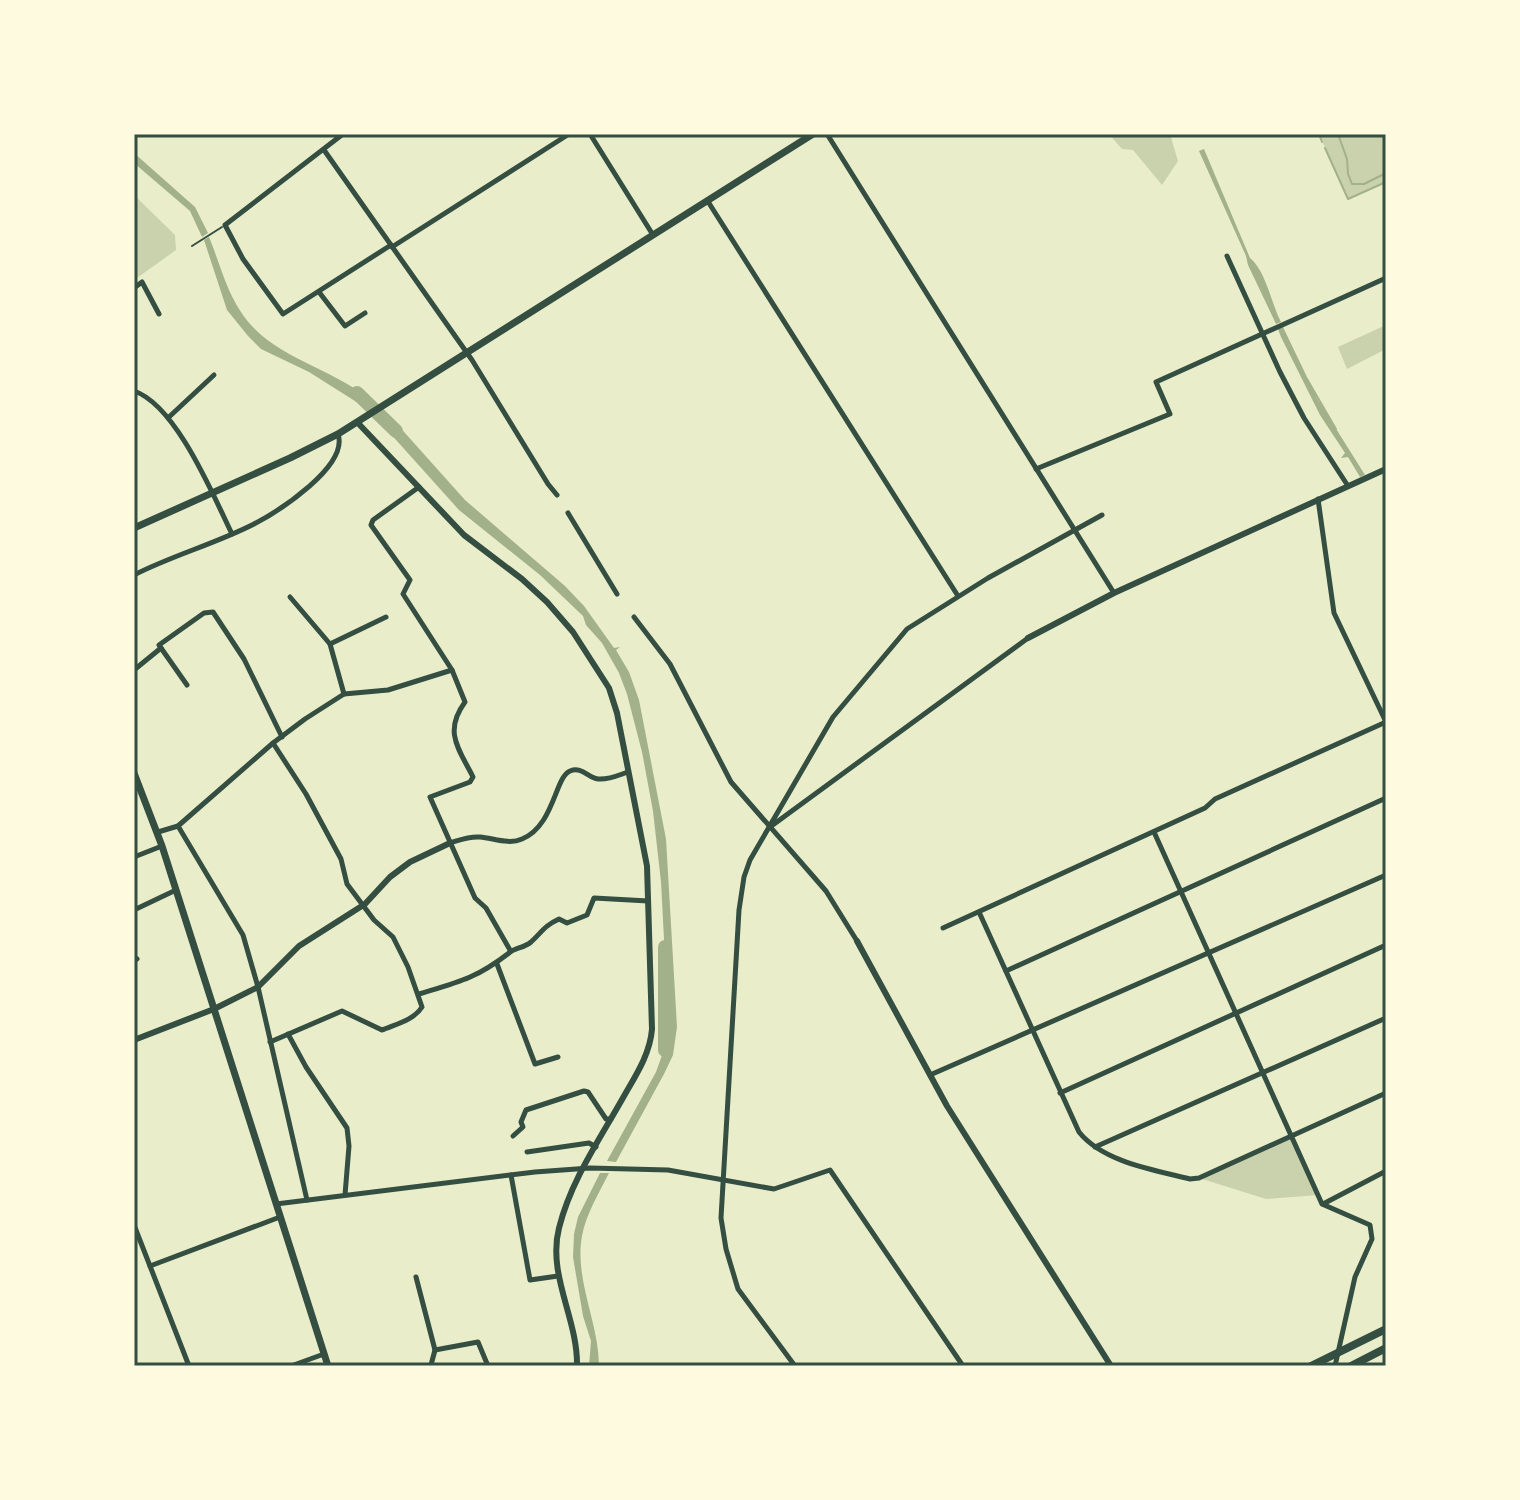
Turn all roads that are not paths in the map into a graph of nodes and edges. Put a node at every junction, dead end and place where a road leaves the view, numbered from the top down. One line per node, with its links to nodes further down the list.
1 (343, 134): 6 (street)
2 (569, 134): 11 (street)
3 (590, 134): 9 (street)
4 (813, 134): 7 (main road)
5 (827, 134): 25 (street)
6 (324, 150): 11 (street); 15 (street)
7 (707, 200): 9 (main road); 41 (street)
8 (220, 228): 10 (lane)
9 (653, 235): 19 (main road)
10 (193, 245)
11 (391, 246): 15 (street); 19 (street)
12 (1227, 256): 18 (street)
13 (1386, 278): 18 (street)
14 (134, 288): 17 (street)
15 (319, 292): 16 (street)
16 (365, 313)
17 (159, 314)
18 (1264, 333): 25 (street); 28 (street)
19 (465, 352): 23 (main road); 31 (street)
20 (214, 375): 22 (street)
21 (134, 391): 22 (street)
22 (169, 417): 30 (street)
23 (360, 420): 24 (main road); 29 (street)
24 (338, 434): 30 (main road); 37 (street)
25 (1036, 469): 36 (street)
26 (1382, 471): 27 (street); 28 (street)
27 (1386, 480)
28 (1350, 485): 32 (street)
29 (419, 487): 49 (street); 55 (street)
30 (212, 494): 35 (main road); 37 (street)
31 (557, 495)
32 (1318, 499): 39 (street); 52 (street)
33 (568, 513): 40 (street)
34 (1102, 515): 36 (street)
35 (134, 528)
36 (1074, 531): 39 (street); 41 (street)
37 (232, 534): 38 (street)
38 (134, 575)
39 (1114, 593): 45 (street)
40 (617, 594)
41 (958, 596): 59 (street)
42 (290, 597): 46 (street)
43 (386, 617): 46 (street)
44 (634, 617): 59 (street)
45 (1028, 638): 59 (street)
46 (330, 644): 51 (street)
47 (161, 648): 48 (street); 50 (street); 53 (street)
48 (134, 670)
49 (452, 670): 51 (street); 62 (street)
50 (187, 685)
51 (344, 694): 53 (street)
52 (1386, 722): 61 (street)
53 (282, 737): 54 (street)
54 (273, 743): 58 (street); 69 (street)
55 (628, 772): 62 (street); 68 (street)
56 (134, 773): 60 (main road)
57 (1386, 798): 67 (street)
58 (178, 826): 60 (street); 79 (street)
59 (770, 827): 73 (street); 102 (street)
60 (158, 832): 63 (main road)
61 (1154, 832): 67 (street); 71 (street)
62 (450, 843): 69 (street); 75 (street)
63 (162, 846): 64 (street); 66 (main road)
64 (134, 857)
65 (1386, 875): 76 (street)
66 (176, 890): 70 (street); 81 (main road)
67 (1182, 893): 76 (street); 78 (street)
68 (648, 901): 75 (street); 93 (street)
69 (365, 904): 79 (street); 80 (street)
70 (134, 910)
71 (979, 912): 72 (street); 78 (street)
72 (943, 928)
73 (857, 941): 90 (street)
74 (1386, 945): 82 (street)
75 (510, 950): 77 (street)
76 (1209, 953): 82 (street); 84 (street)
77 (497, 964): 80 (street); 88 (street)
78 (1006, 971): 84 (street)
79 (258, 987): 81 (street); 87 (street)
80 (419, 994): 85 (street)
81 (214, 1009): 86 (street); 105 (main road)
82 (1235, 1013): 89 (street); 91 (street)
83 (1386, 1018): 89 (street)
84 (1031, 1029): 90 (street); 91 (street)
85 (288, 1034): 87 (street); 103 (street)
86 (134, 1040)
87 (270, 1042): 104 (street)
88 (558, 1057)
89 (1263, 1074): 94 (street); 97 (street)
90 (930, 1075): 125 (street)
91 (1060, 1093): 97 (street)
92 (1386, 1093): 94 (street)
93 (611, 1119): 95 (street); 96 (street)
94 (1291, 1135): 97 (street); 106 (street)
95 (513, 1136)
96 (596, 1147): 98 (street); 99 (street)
97 (1095, 1147)
98 (527, 1152)
99 (582, 1169): 101 (street); 102 (street); 110 (street)
100 (1386, 1171): 106 (street)
101 (511, 1175): 103 (street); 110 (street)
102 (724, 1181): 123 (street); 124 (street)
103 (345, 1195): 104 (street)
104 (307, 1200): 105 (street)
105 (275, 1204): 107 (main road)
106 (1322, 1204): 115 (street)
107 (280, 1217): 109 (street); 116 (main road)
108 (134, 1225): 109 (street)
109 (150, 1266): 117 (street)
110 (558, 1276): 122 (street)
111 (416, 1277): 114 (street)
112 (1386, 1329): 115 (highway)
113 (1386, 1348): 128 (highway)
114 (435, 1350): 120 (street); 121 (street)
115 (1339, 1353): 126 (highway); 127 (street)
116 (324, 1354): 118 (street); 119 (main road)
117 (189, 1366)
118 (291, 1366)
119 (328, 1366)
120 (426, 1366)
121 (488, 1366)
122 (577, 1366)
123 (795, 1366)
124 (963, 1366)
125 (1111, 1366)
126 (1311, 1366)
127 (1335, 1366)
128 (1351, 1366)

